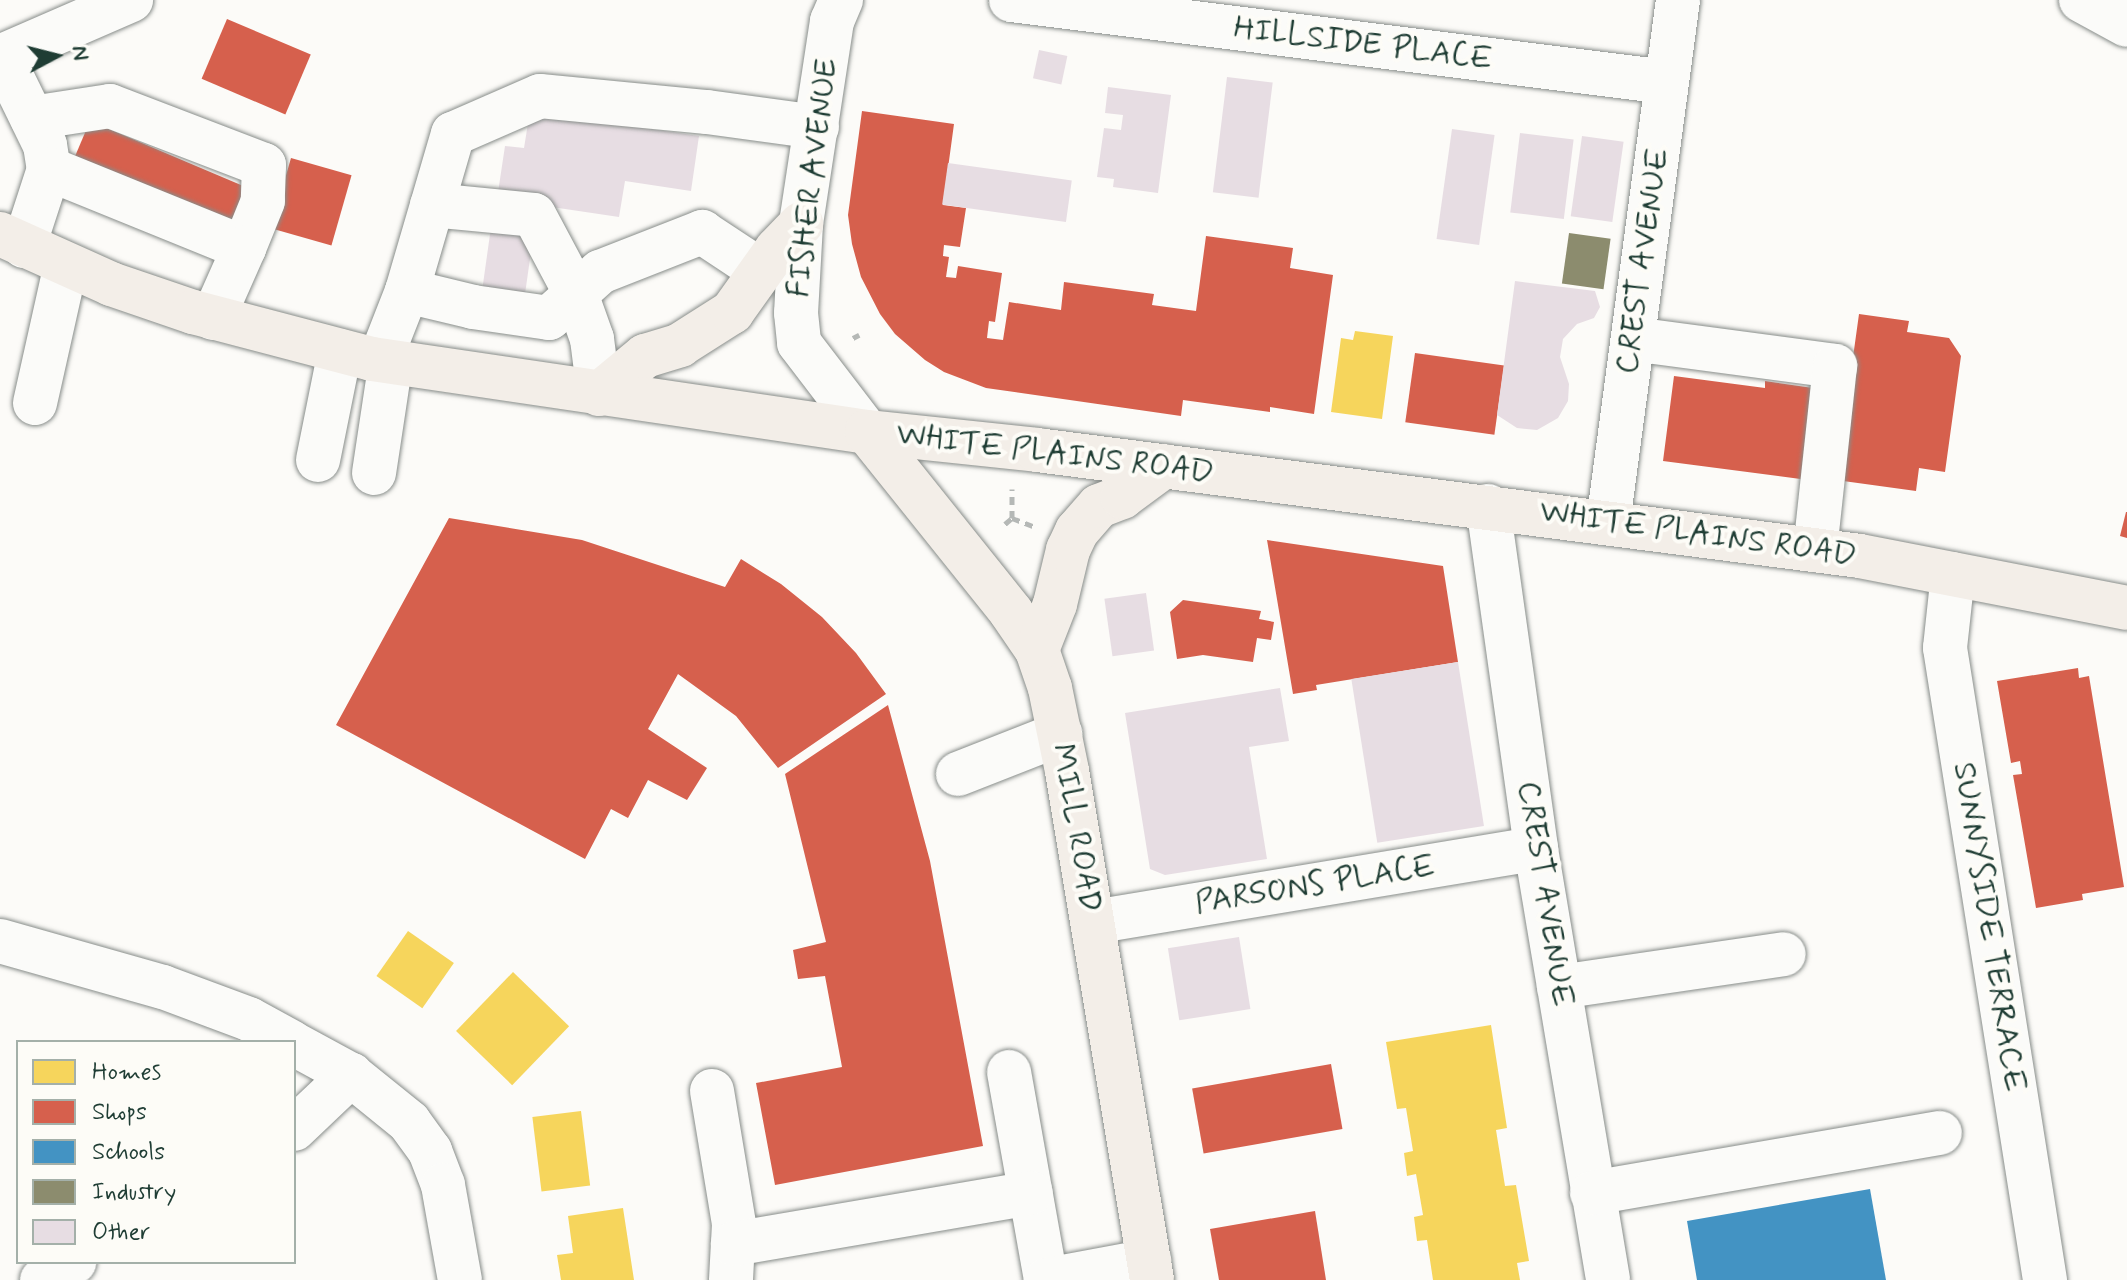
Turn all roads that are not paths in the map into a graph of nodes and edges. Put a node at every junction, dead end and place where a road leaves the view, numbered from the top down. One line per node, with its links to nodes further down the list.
1 (131, 0): 8 (street)
2 (841, 0): 11 (street, FISHER AVENUE)
3 (1011, 0): 6 (street, HILLSIDE PLACE)
4 (1678, 0): 9 (street, CREST AVENUE)
5 (2081, 0): 7 (street)
6 (1137, 8): 9 (street, HILLSIDE PLACE)
7 (2127, 25)
8 (1, 57): 10 (street)
9 (1667, 82): 22 (street, CREST AVENUE)
10 (32, 118): 12 (street); 16 (street)
11 (817, 127): 13 (street); 14 (street, FISHER AVENUE)
12 (49, 169): 15 (street); 16 (street)
13 (432, 205): 19 (street); 20 (street)
14 (801, 224): 18 (main road); 26 (street, FISHER AVENUE)
15 (12, 240): 17 (main road, WHITE PLAINS ROAD)
16 (244, 248): 21 (street)
17 (66, 264): 21 (main road, WHITE PLAINS ROAD); 25 (street)
18 (761, 271): 20 (street); 24 (main road)
19 (407, 291): 20 (street); 23 (street)
20 (576, 294): 24 (street)
21 (213, 318): 23 (main road, WHITE PLAINS ROAD)
22 (1633, 339): 31 (street, CREST AVENUE); 32 (street)
23 (370, 357): 24 (main road, WHITE PLAINS ROAD); 27 (street); 29 (street)
24 (599, 394): 26 (main road, WHITE PLAINS ROAD)
25 (35, 403)
26 (867, 432): 28 (main road, WHITE PLAINS ROAD); 35 (main road, MILL ROAD)
27 (318, 460)
28 (1164, 466): 30 (main road, WHITE PLAINS ROAD); 35 (main road)
29 (374, 473)
30 (1488, 506): 31 (main road, WHITE PLAINS ROAD); 38 (street, CREST AVENUE)
31 (1608, 523): 32 (main road, WHITE PLAINS ROAD)
32 (1815, 550): 33 (main road, WHITE PLAINS ROAD)
33 (1953, 574): 34 (main road, WHITE PLAINS ROAD); 59 (street, SUNNYSIDE TERRACE)
34 (2127, 608)
35 (1037, 650): 36 (main road, MILL ROAD)
36 (1060, 734): 37 (street); 39 (main road, MILL ROAD)
37 (958, 774)
38 (1536, 849): 39 (street, PARSONS PLACE); 42 (street, CREST AVENUE)
39 (1093, 922): 54 (main road, MILL ROAD)
40 (0, 941): 43 (street)
41 (1784, 954): 42 (street)
42 (1559, 987): 51 (street, CREST AVENUE)
43 (287, 1040)
44 (296, 1045): 46 (street)
45 (1009, 1072): 50 (street)
46 (351, 1075): 48 (street); 56 (street)
47 (712, 1091): 52 (street)
48 (296, 1127)
49 (1940, 1133): 51 (street)
50 (1031, 1193): 52 (street); 57 (street)
51 (1592, 1193): 58 (street, CREST AVENUE)
52 (732, 1262)
53 (70, 1264): 55 (street)
54 (1151, 1271): 57 (street)
55 (42, 1280)
56 (460, 1280)
57 (1046, 1280)
58 (1608, 1280)
59 (2045, 1280)

